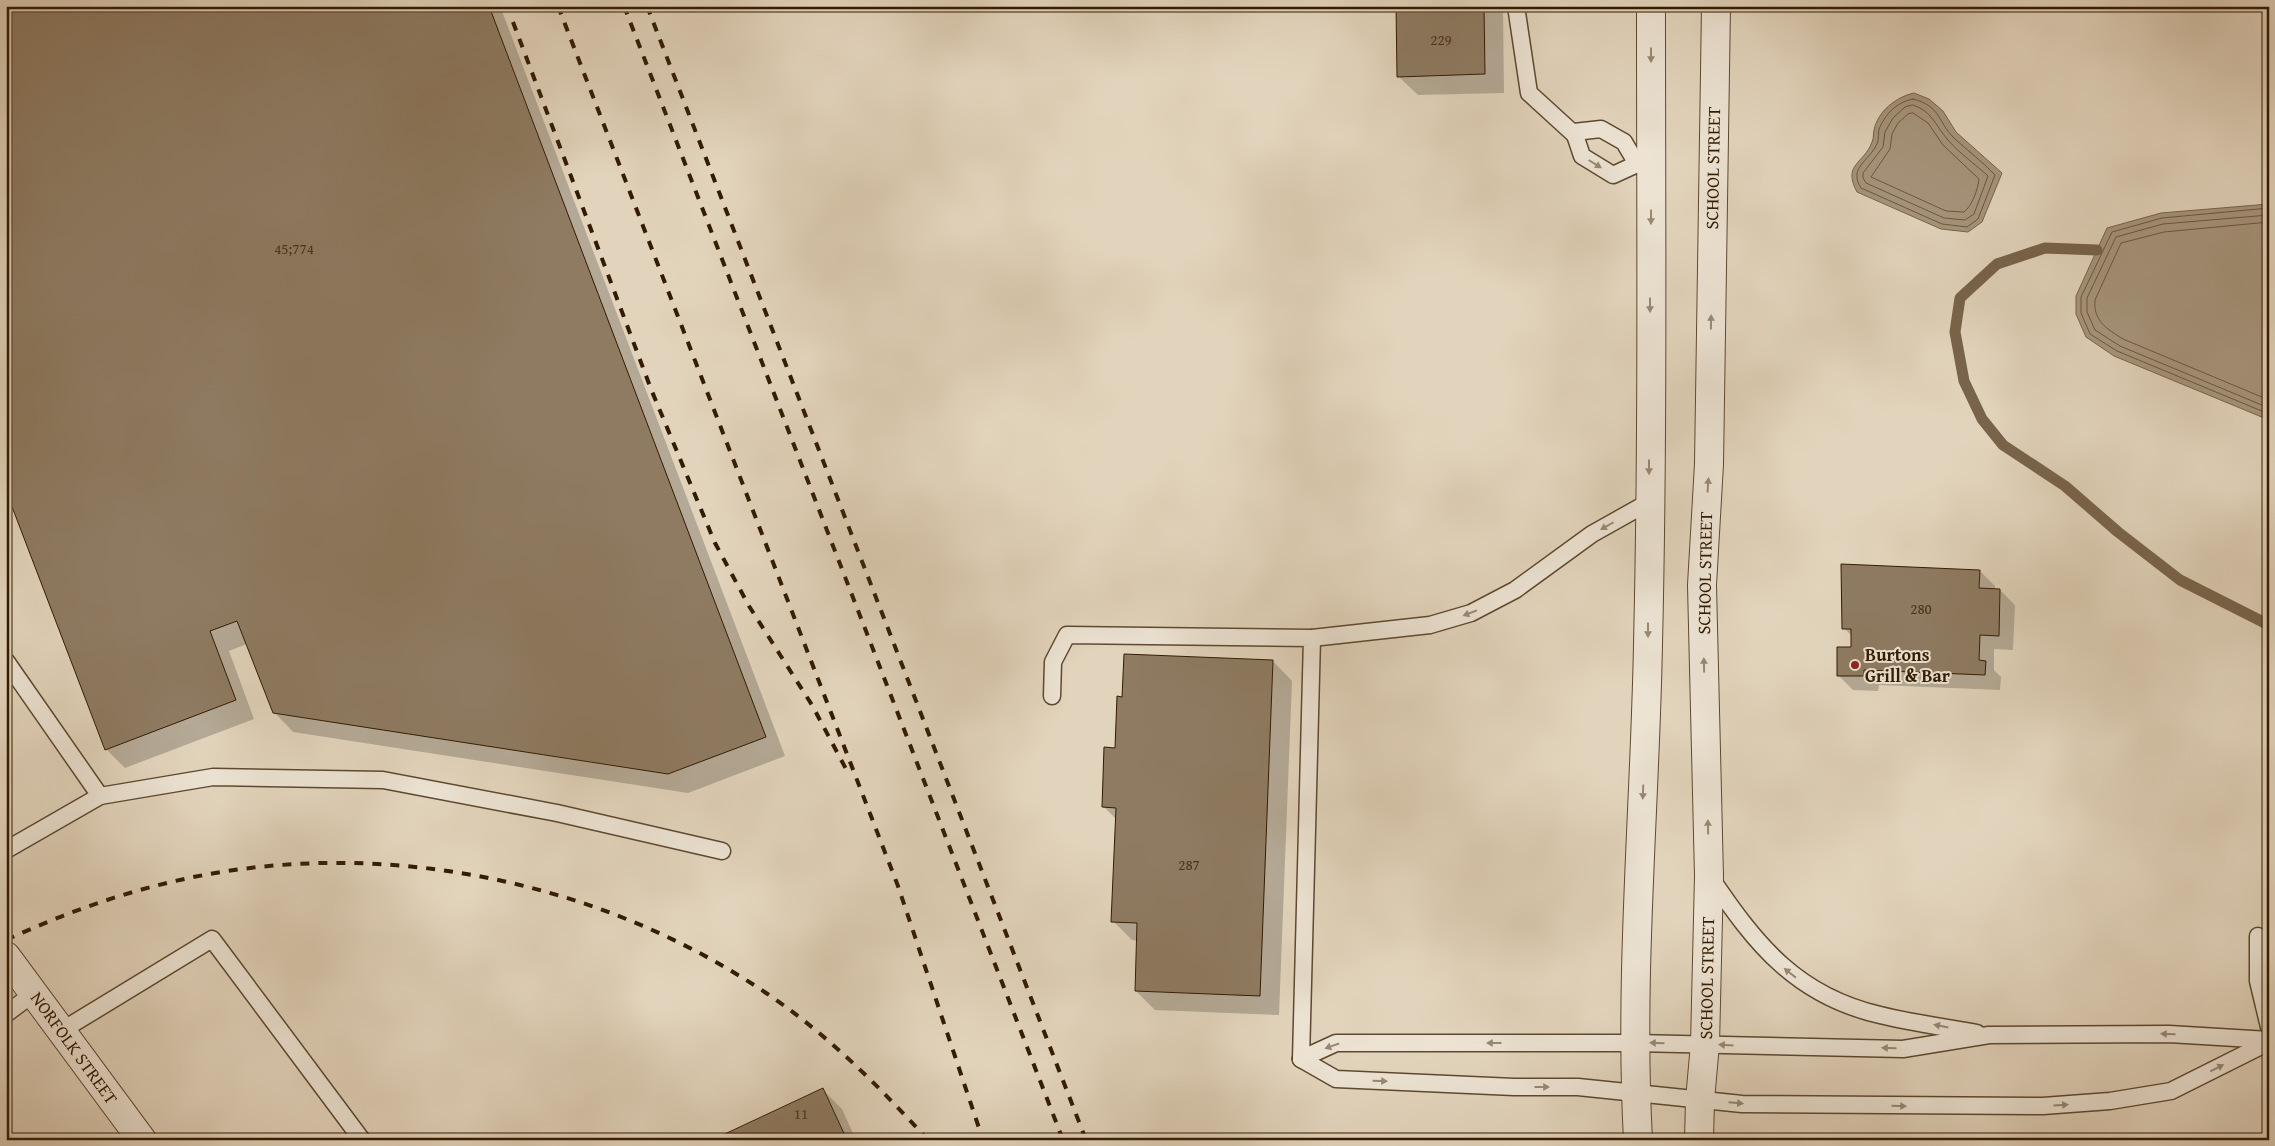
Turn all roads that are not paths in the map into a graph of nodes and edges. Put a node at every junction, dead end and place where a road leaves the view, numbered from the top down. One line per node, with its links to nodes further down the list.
1 (1516, 6): 4 (lane)
2 (1651, 6): 5 (street, one-way to 5)
3 (1716, 6): 13 (street, SCHOOL STREET, one-way to 3)
4 (1575, 135): 5 (lane); 5 (lane, one-way to 5)
5 (1644, 167): 6 (street, one-way to 6)
6 (1649, 502): 7 (lane, one-way to 7); 22 (street, one-way to 22)
7 (1312, 638): 9 (lane); 24 (lane)
8 (6, 661): 10 (lane)
9 (1052, 696)
10 (100, 796): 11 (lane); 12 (lane)
11 (6, 850)
12 (722, 851)
13 (1709, 876): 20 (lane, one-way to 13); 23 (street, SCHOOL STREET)
14 (2258, 936): 18 (lane)
15 (6, 956): 16 (street, NORFOLK STREET)
16 (34, 993): 17 (lane); 19 (street, NORFOLK STREET)
17 (6, 1014)
18 (2269, 1027)
19 (61, 1031): 27 (street, NORFOLK STREET); 28 (lane)
20 (1989, 1036): 21 (lane, one-way to 20); 23 (lane, one-way to 23)
21 (2269, 1041): 26 (lane, one-way to 21)
22 (1635, 1043): 23 (lane, one-way to 22); 24 (lane, one-way to 24); 25 (street)
23 (1705, 1044): 26 (street, SCHOOL STREET)
24 (1301, 1059): 25 (lane, one-way to 25)
25 (1636, 1093): 26 (lane); 29 (street)
26 (1700, 1100): 30 (street, SCHOOL STREET)
27 (142, 1140)
28 (362, 1140)
29 (1638, 1140)
30 (1699, 1140)

